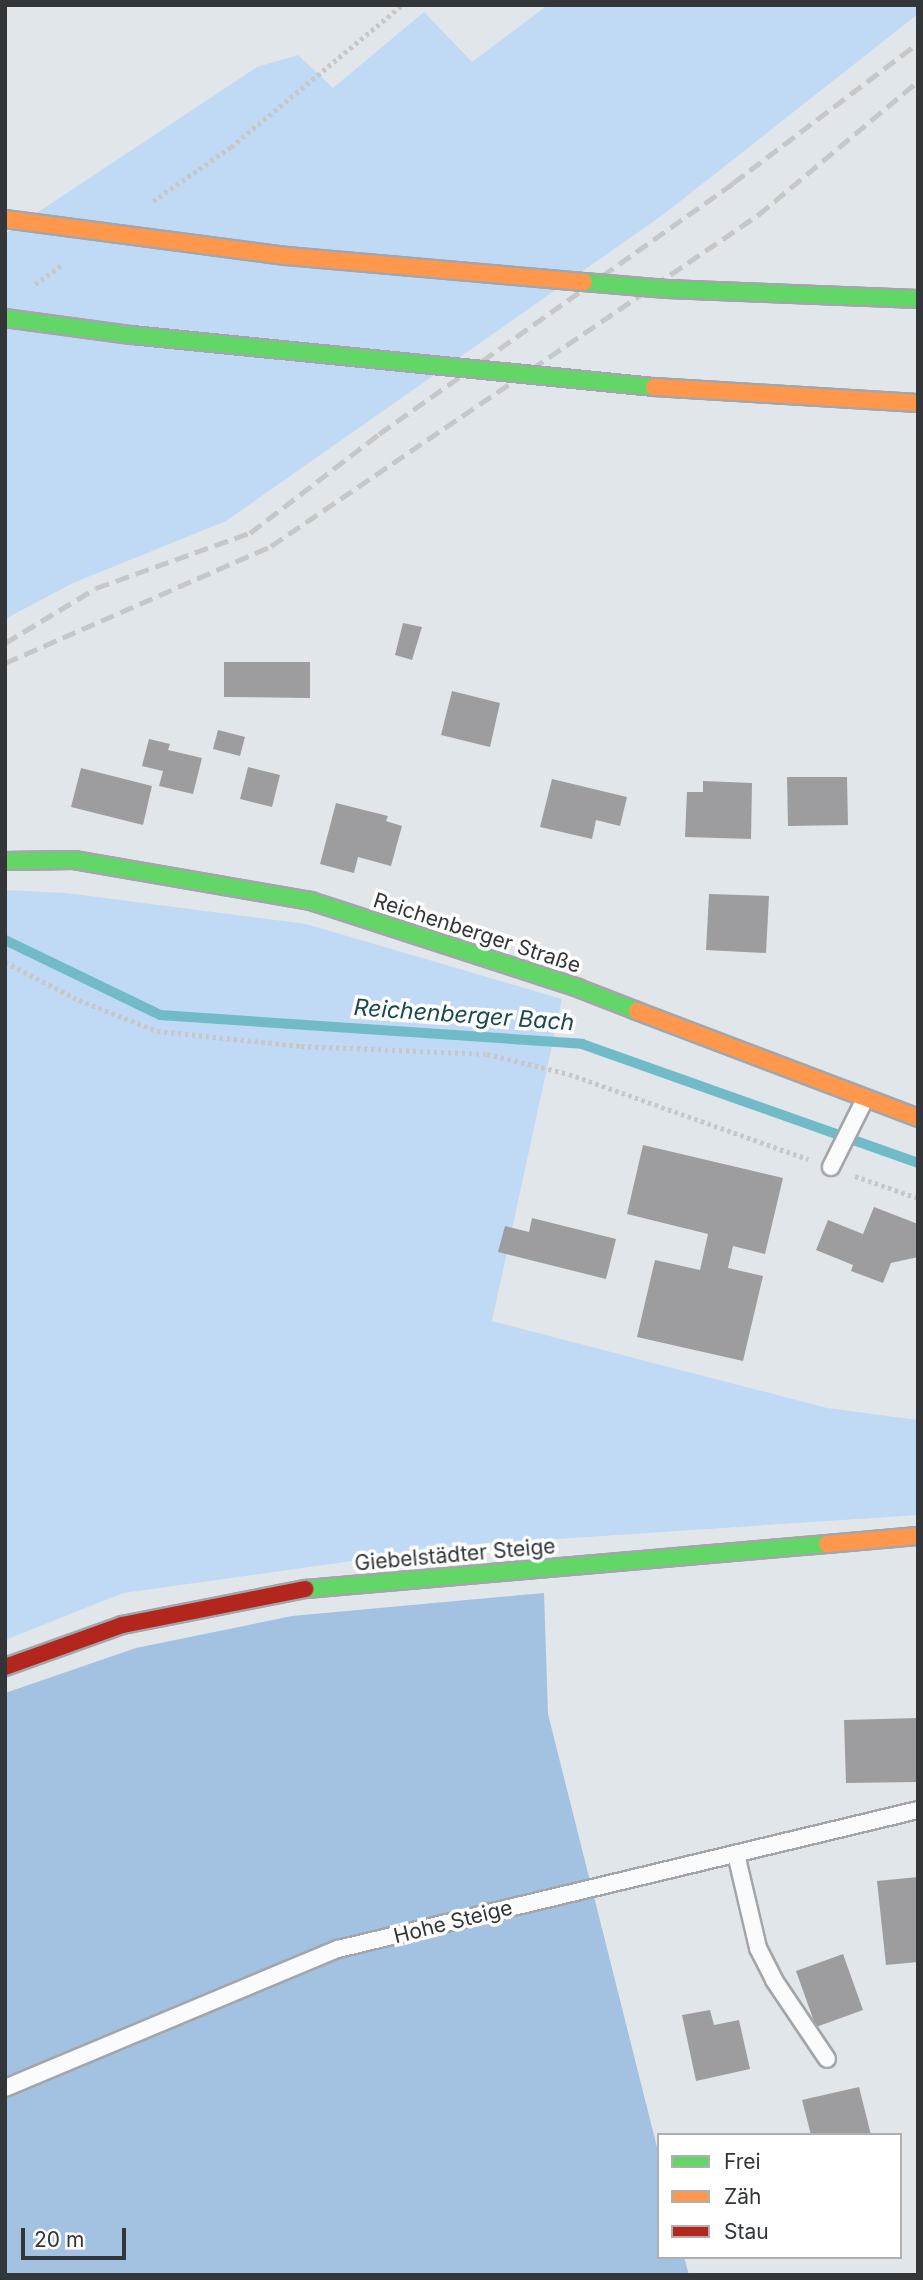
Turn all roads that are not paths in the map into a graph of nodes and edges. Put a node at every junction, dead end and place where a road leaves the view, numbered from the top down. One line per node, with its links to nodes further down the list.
1 (5, 219): 2 (main road, bridge)
2 (918, 299)
3 (5, 318): 4 (main road, bridge)
4 (918, 404)
5 (5, 861): 6 (main road, Reichenberger Straße)
6 (865, 1099): 7 (main road, Reichenberger Straße); 8 (lane)
7 (918, 1118)
8 (833, 1163)
9 (918, 1536): 10 (main road, Giebelstädter Steige)
10 (5, 1667)
11 (918, 1810): 12 (lane, Hohe Steige)
12 (736, 1854): 13 (lane); 14 (lane, Hohe Steige)
13 (827, 2059)
14 (5, 2088)

